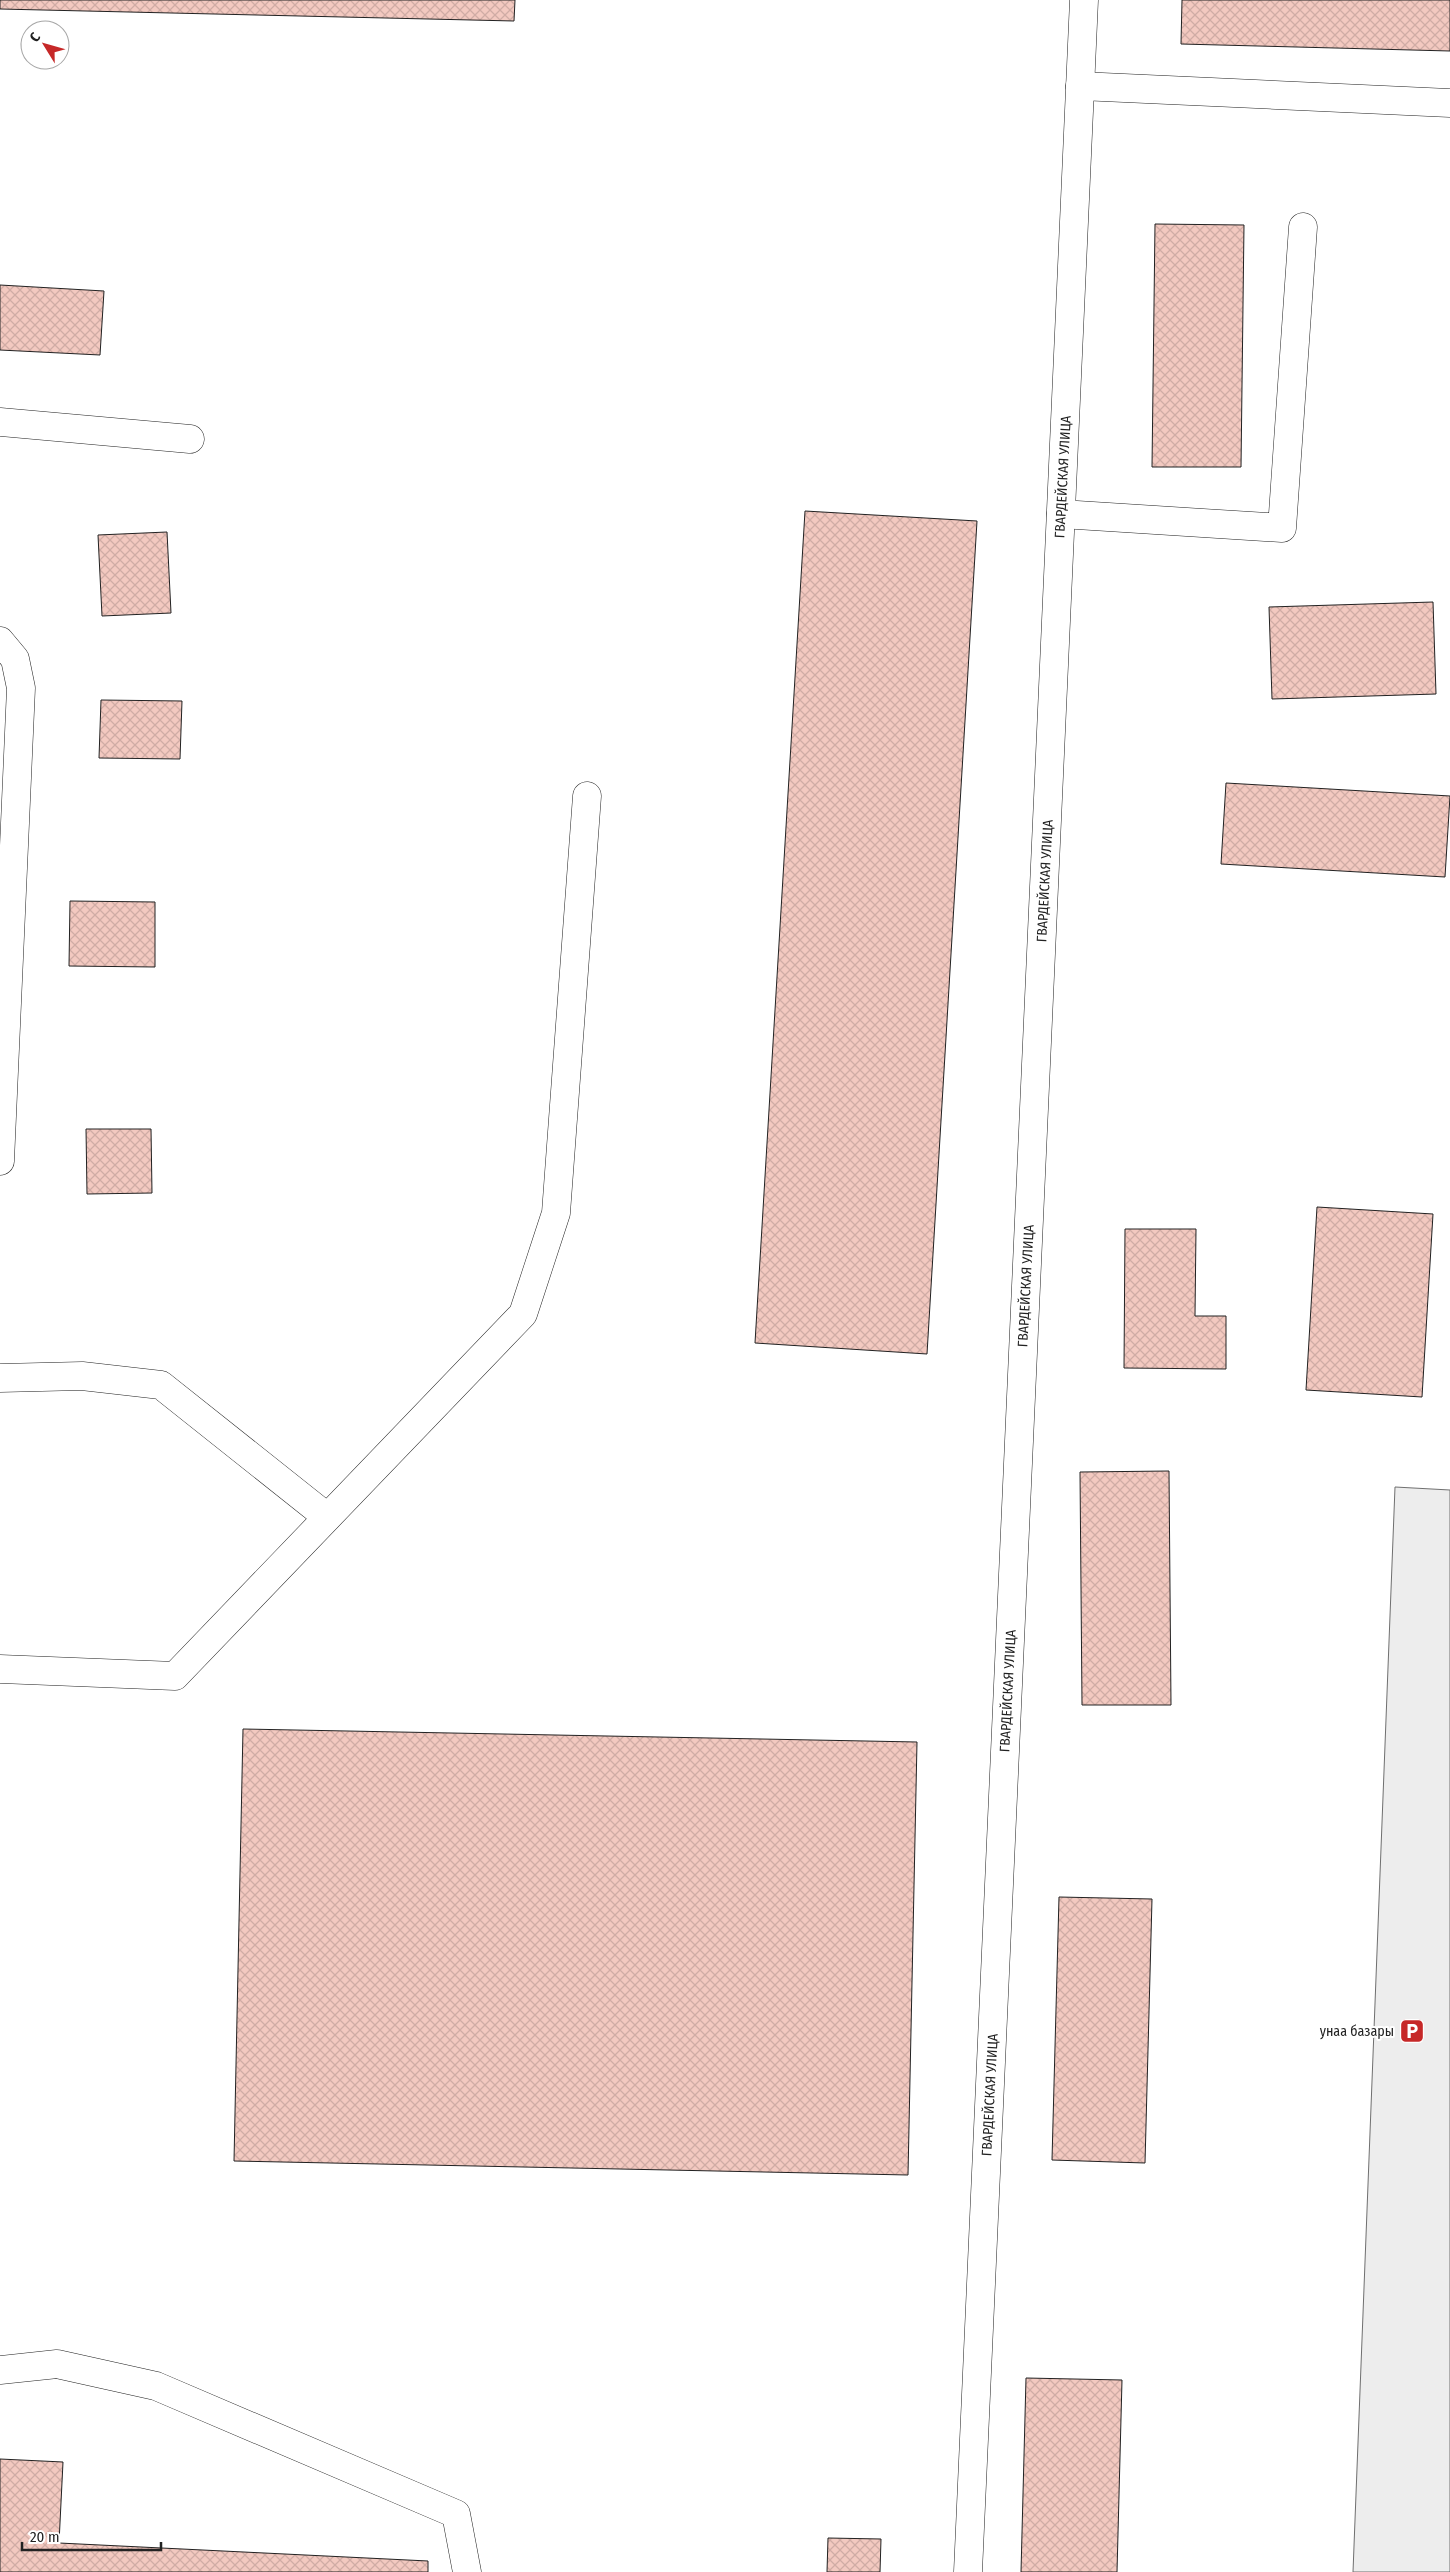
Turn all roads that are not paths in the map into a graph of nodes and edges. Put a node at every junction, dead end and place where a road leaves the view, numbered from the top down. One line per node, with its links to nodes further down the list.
1 (1084, 0): 2 (street, ГВАРДЕЙСКАЯ УЛИЦА)
2 (1080, 86): 3 (street); 7 (street, ГВАРДЕЙСКАЯ УЛИЦА)
3 (1450, 103)
4 (1303, 227): 7 (street)
5 (0, 422): 6 (street)
6 (190, 439)
7 (1061, 514): 17 (street, ГВАРДЕЙСКАЯ УЛИЦА)
8 (0, 641): 10 (street)
9 (586, 796): 13 (street)
10 (0, 1161)
11 (0, 1363): 12 (street)
12 (0, 1378): 13 (street)
13 (327, 1517): 14 (street)
14 (0, 1669)
15 (0, 2370): 16 (street)
16 (467, 2572)
17 (968, 2572)

